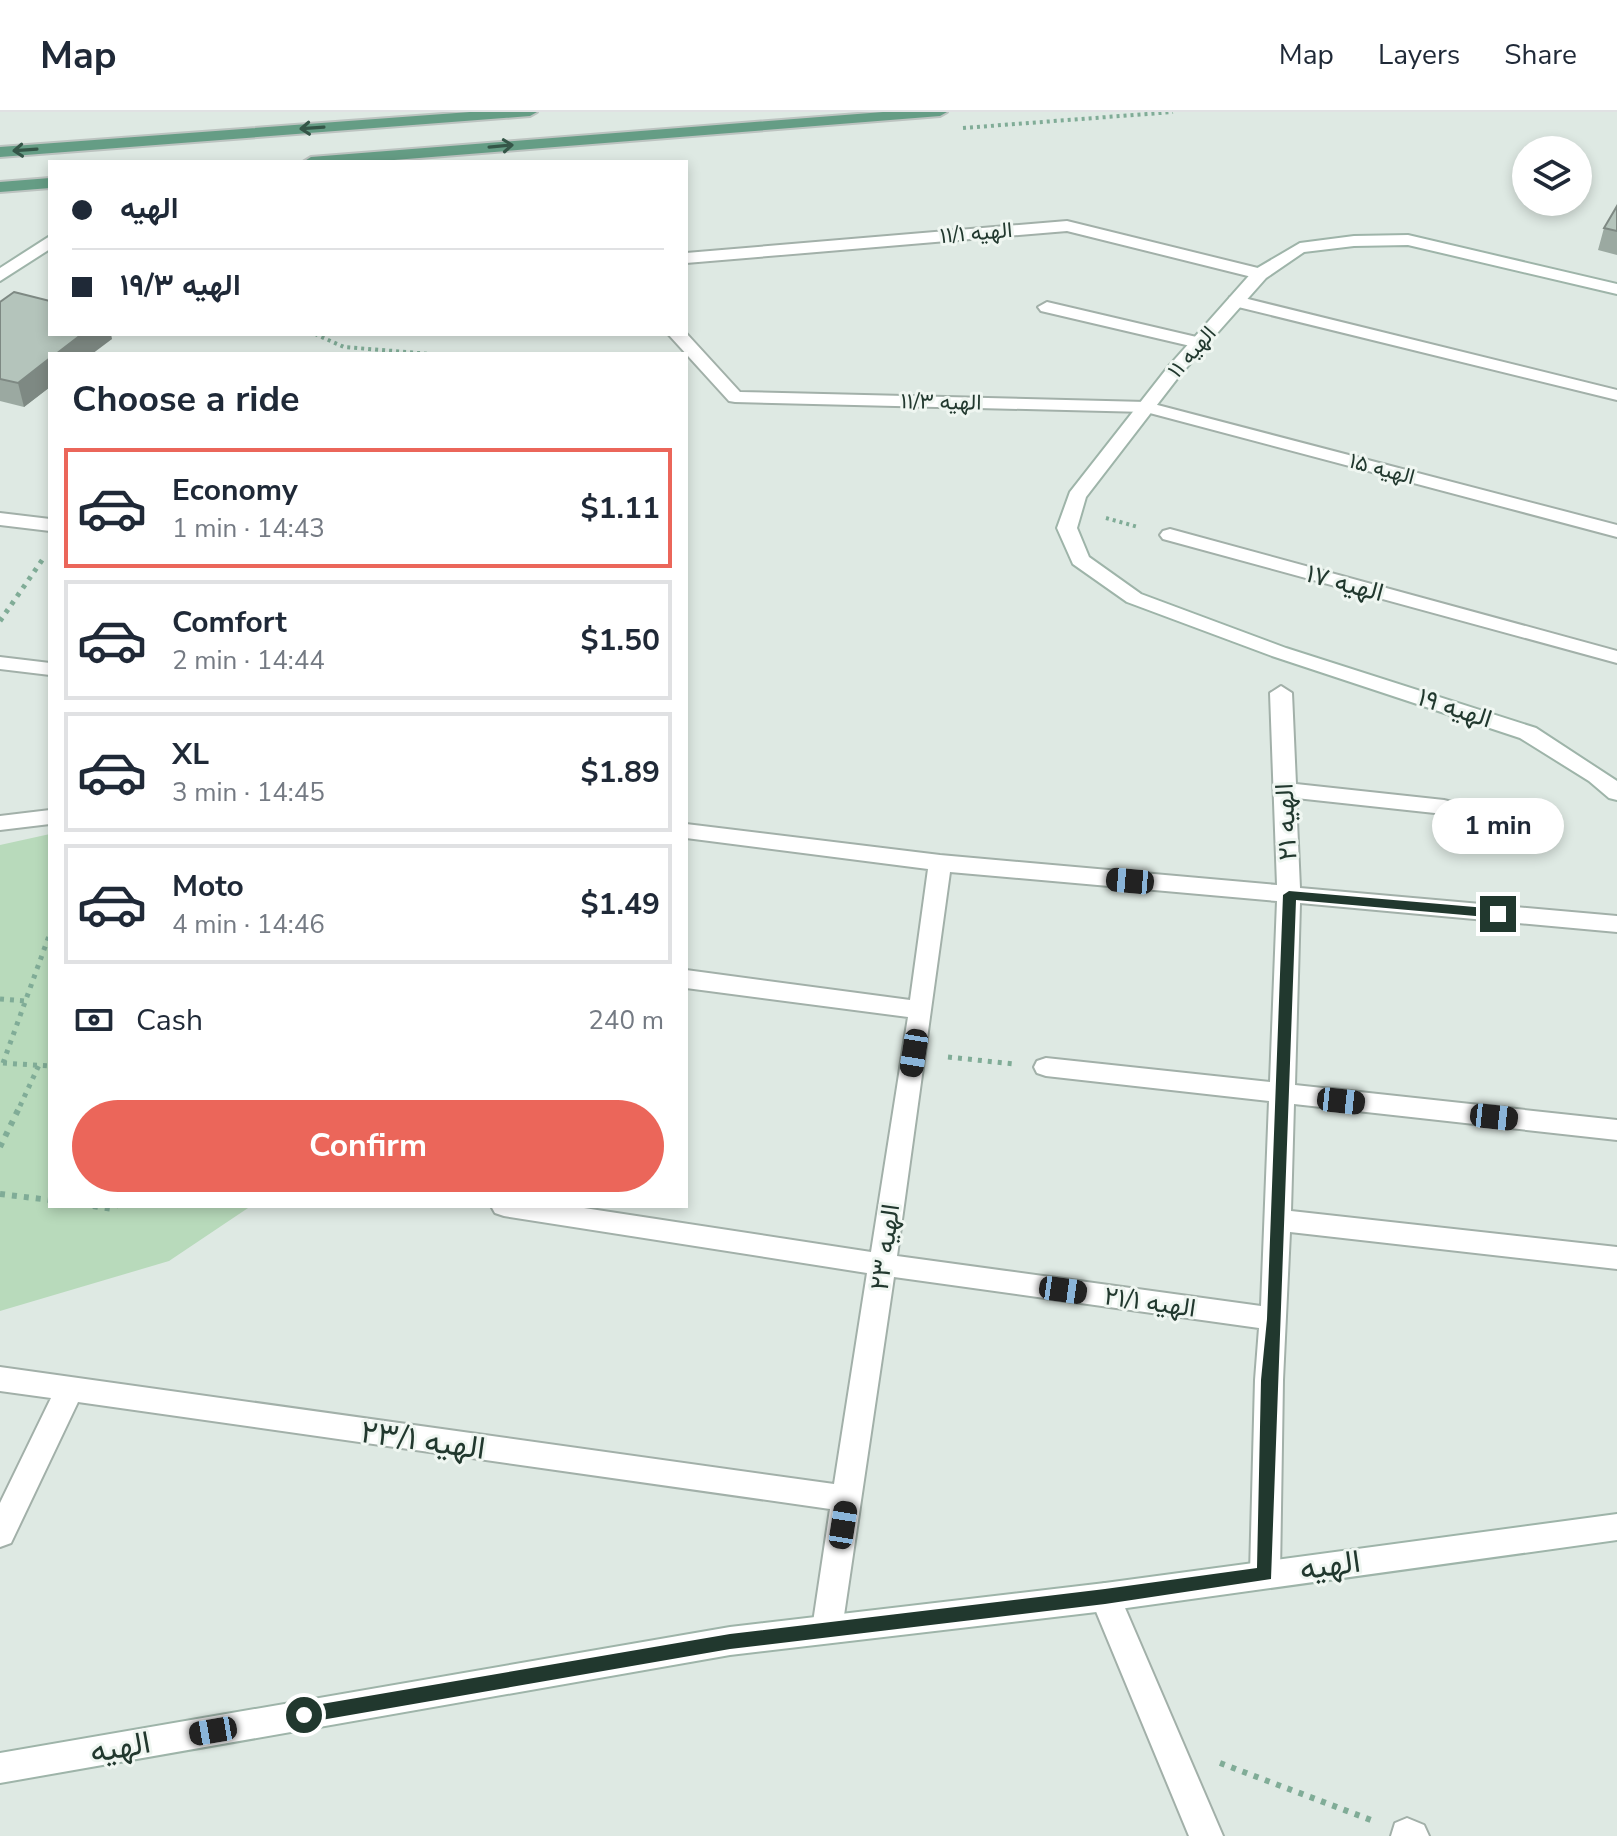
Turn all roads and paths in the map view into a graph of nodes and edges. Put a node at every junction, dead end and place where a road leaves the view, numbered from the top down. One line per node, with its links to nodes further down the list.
1 (530, 112): 3 (main road)
2 (940, 112): 5 (main road, one-way to 2)
3 (480, 114): 4 (main road, one-way to 4)
4 (0, 152)
5 (336, 160)
6 (48, 183): 7 (main road)
7 (0, 187)
8 (48, 242): 11 (street)
9 (688, 258): 10 (street, الهیه ۱۱/۱)
10 (1260, 274): 12 (street, الهیه ۱۱); 13 (street, الهیه ۱۱)
11 (0, 276)
12 (1617, 289)
13 (1236, 301): 17 (street, الهیه ۱۱); 19 (street)
14 (1047, 307): 17 (street)
15 (319, 336): 18 (path)
16 (679, 336): 20 (street, الهیه ۱۱/۳)
17 (1199, 343): 20 (street, الهیه ۱۱)
18 (425, 352)
19 (1617, 395)
20 (1146, 407): 21 (street, الهیه ۱۱); 24 (street, الهیه ۱۵)
21 (1073, 509): 25 (path); 33 (street, الهیه ۱۹)
22 (0, 519): 23 (street)
23 (48, 525)
24 (1617, 531)
25 (1170, 535): 28 (street, الهیه ۱۷)
26 (48, 552): 27 (path)
27 (0, 621)
28 (1617, 657)
29 (0, 663): 30 (street)
30 (48, 669)
31 (1281, 693): 32 (street, الهیه ۲۱)
32 (1284, 790): 34 (street); 39 (street, الهیه ۲۱)
33 (1617, 793)
34 (1444, 807)
35 (48, 817): 36 (street)
36 (0, 823)
37 (688, 831): 38 (street)
38 (940, 863): 39 (street); 45 (street, الهیه ۲۳)
39 (1289, 895): 40 (street); 51 (street, الهیه ۲۱)
40 (1617, 924)
41 (48, 944): 44 (path)
42 (688, 979): 45 (street)
43 (0, 999): 44 (path)
44 (25, 1001): 47 (path)
45 (921, 1010): 46 (street, الهیه ۲۳)
46 (914, 1053): 50 (path); 59 (street, الهیه ۲۳)
47 (1, 1063): 48 (path)
48 (39, 1065): 49 (path); 53 (path)
49 (48, 1066)
50 (1046, 1067): 51 (street)
51 (1280, 1094): 52 (street); 57 (street, الهیه ۲۱)
52 (1617, 1130)
53 (0, 1147)
54 (0, 1194): 55 (path)
55 (48, 1200)
56 (517, 1208): 59 (street, الهیه ۲۱/۱)
57 (1278, 1220): 58 (street); 60 (street, الهیه ۲۱)
58 (1617, 1258)
59 (883, 1265): 60 (street, الهیه ۲۱/۱); 63 (street, الهیه ۲۳)
60 (1274, 1319): 66 (street, الهیه ۲۱)
61 (0, 1379): 62 (street, الهیه ۲۳/۱)
62 (69, 1390): 63 (street, الهیه ۲۳/۱); 65 (street)
63 (847, 1499): 68 (street, الهیه ۲۳)
64 (1617, 1527): 66 (street, الهیه)
65 (0, 1534)
66 (1265, 1574): 67 (street, الهیه)
67 (1105, 1597): 68 (street, الهیه); 69 (street)
68 (827, 1629): 70 (street, الهیه)
69 (1167, 1743): 71 (path); 72 (street)
70 (0, 1768)
71 (1410, 1835)
72 (1206, 1836)

